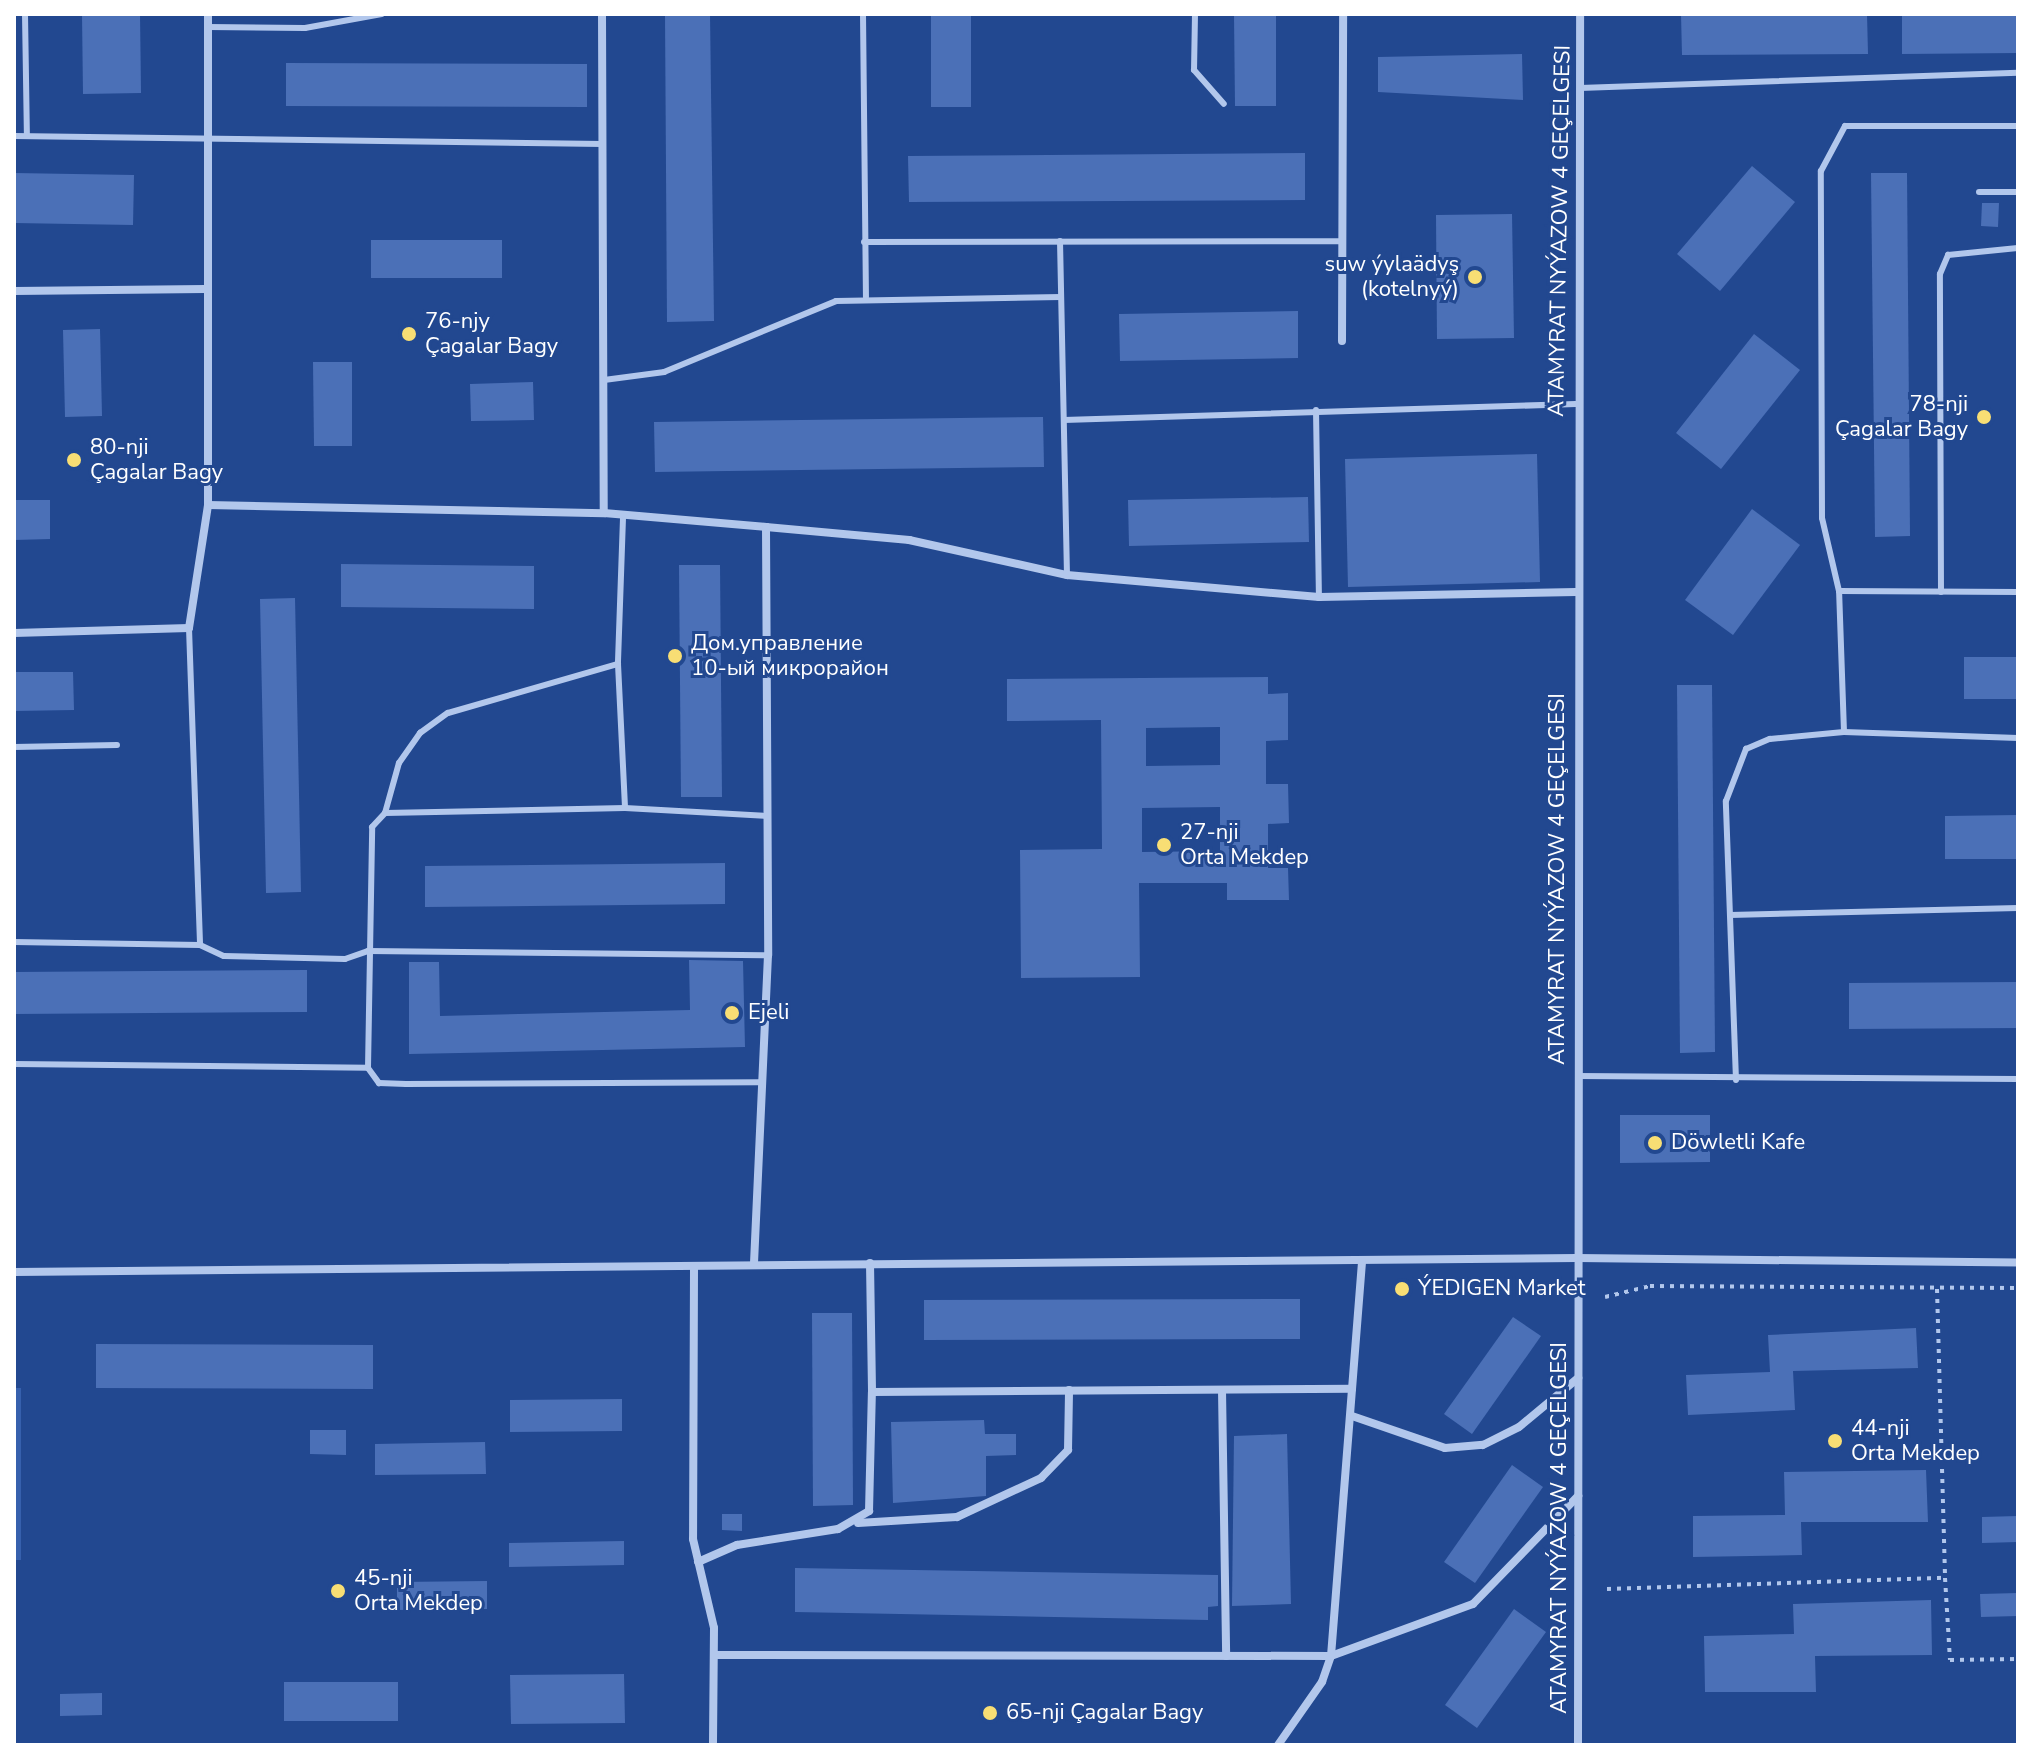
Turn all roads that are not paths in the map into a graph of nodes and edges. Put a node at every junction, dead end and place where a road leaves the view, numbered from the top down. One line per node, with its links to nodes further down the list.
1 (25, 14): 15 (lane)
2 (208, 14): 9 (street)
3 (382, 14): 9 (lane)
4 (602, 14): 17 (street)
5 (863, 14): 22 (lane)
6 (1195, 14): 12 (lane)
7 (1343, 14): 21 (street)
8 (1580, 14): 11 (street, ATAMYRAT NYÝAZOW 4 GEÇELGESI)
9 (208, 27): 16 (street)
10 (2018, 73): 11 (lane)
11 (1580, 88): 30 (street, ATAMYRAT NYÝAZOW 4 GEÇELGESI)
12 (1224, 104)
13 (2018, 126): 38 (lane)
14 (14, 136): 15 (lane)
15 (27, 136): 16 (lane)
16 (206, 139): 17 (lane); 24 (street)
17 (603, 144): 29 (street)
18 (1979, 192): 19 (lane)
19 (2018, 192)
20 (1060, 241): 21 (lane); 22 (lane); 27 (lane)
21 (1342, 241): 28 (street)
22 (864, 242): 26 (lane)
23 (2018, 248): 40 (lane)
24 (205, 289): 25 (street); 33 (street)
25 (14, 291)
26 (866, 297): 27 (lane); 29 (lane)
27 (1061, 297): 32 (lane)
28 (1342, 341)
29 (604, 380): 34 (street)
30 (1576, 404): 31 (lane); 39 (street, ATAMYRAT NYÝAZOW 4 GEÇELGESI)
31 (1316, 410): 32 (lane); 42 (lane)
32 (1064, 420): 37 (lane)
33 (208, 505): 34 (street); 43 (street)
34 (604, 513): 35 (street)
35 (623, 518): 36 (street); 45 (lane)
36 (766, 527): 37 (street); 52 (street)
37 (1067, 575): 42 (street)
38 (1839, 591): 40 (lane); 46 (lane)
39 (1576, 592): 42 (street); 61 (street, ATAMYRAT NYÝAZOW 4 GEÇELGESI)
40 (1941, 592): 41 (lane)
41 (2018, 592)
42 (1319, 597)
43 (189, 628): 44 (street); 56 (lane)
44 (14, 633)
45 (618, 664): 50 (lane); 51 (lane)
46 (1844, 732): 47 (lane); 54 (lane)
47 (2018, 738)
48 (117, 745): 49 (lane)
49 (14, 747)
50 (625, 808): 51 (lane); 52 (lane)
51 (385, 813): 57 (lane)
52 (766, 816): 58 (street)
53 (2018, 908): 54 (lane)
54 (1730, 915): 63 (lane)
55 (14, 942): 56 (lane)
56 (200, 945): 57 (lane)
57 (368, 951): 58 (lane); 60 (lane)
58 (768, 955): 64 (street)
59 (14, 1064): 60 (lane)
60 (368, 1068): 64 (lane)
61 (1577, 1076): 63 (lane); 65 (street, ATAMYRAT NYÝAZOW 4 GEÇELGESI)
62 (2018, 1079): 63 (lane)
63 (1736, 1080)
64 (759, 1082): 67 (street)
65 (1577, 1258): 66 (street); 69 (street); 72 (street, ATAMYRAT NYÝAZOW 4 GEÇELGESI)
66 (1362, 1262): 68 (street); 73 (street)
67 (754, 1263): 68 (street); 70 (street)
68 (870, 1263): 76 (street)
69 (2018, 1263)
70 (694, 1269): 71 (street); 80 (street)
71 (14, 1272)
72 (1578, 1378): 77 (street); 78 (street, ATAMYRAT NYÝAZOW 4 GEÇELGESI)
73 (1352, 1389): 75 (street); 77 (street)
74 (1069, 1390): 75 (street); 76 (street); 79 (street)
75 (1222, 1390): 82 (street)
76 (872, 1392): 79 (street)
77 (1352, 1416): 83 (street)
78 (1578, 1496): 83 (street); 86 (street, ATAMYRAT NYÝAZOW 4 GEÇELGESI)
79 (857, 1523): 80 (street)
80 (698, 1562): 81 (street)
81 (714, 1655): 82 (street); 84 (street)
82 (1226, 1656): 83 (street)
83 (1331, 1656): 85 (street)
84 (713, 1745)
85 (1278, 1745)
86 (1578, 1745)

